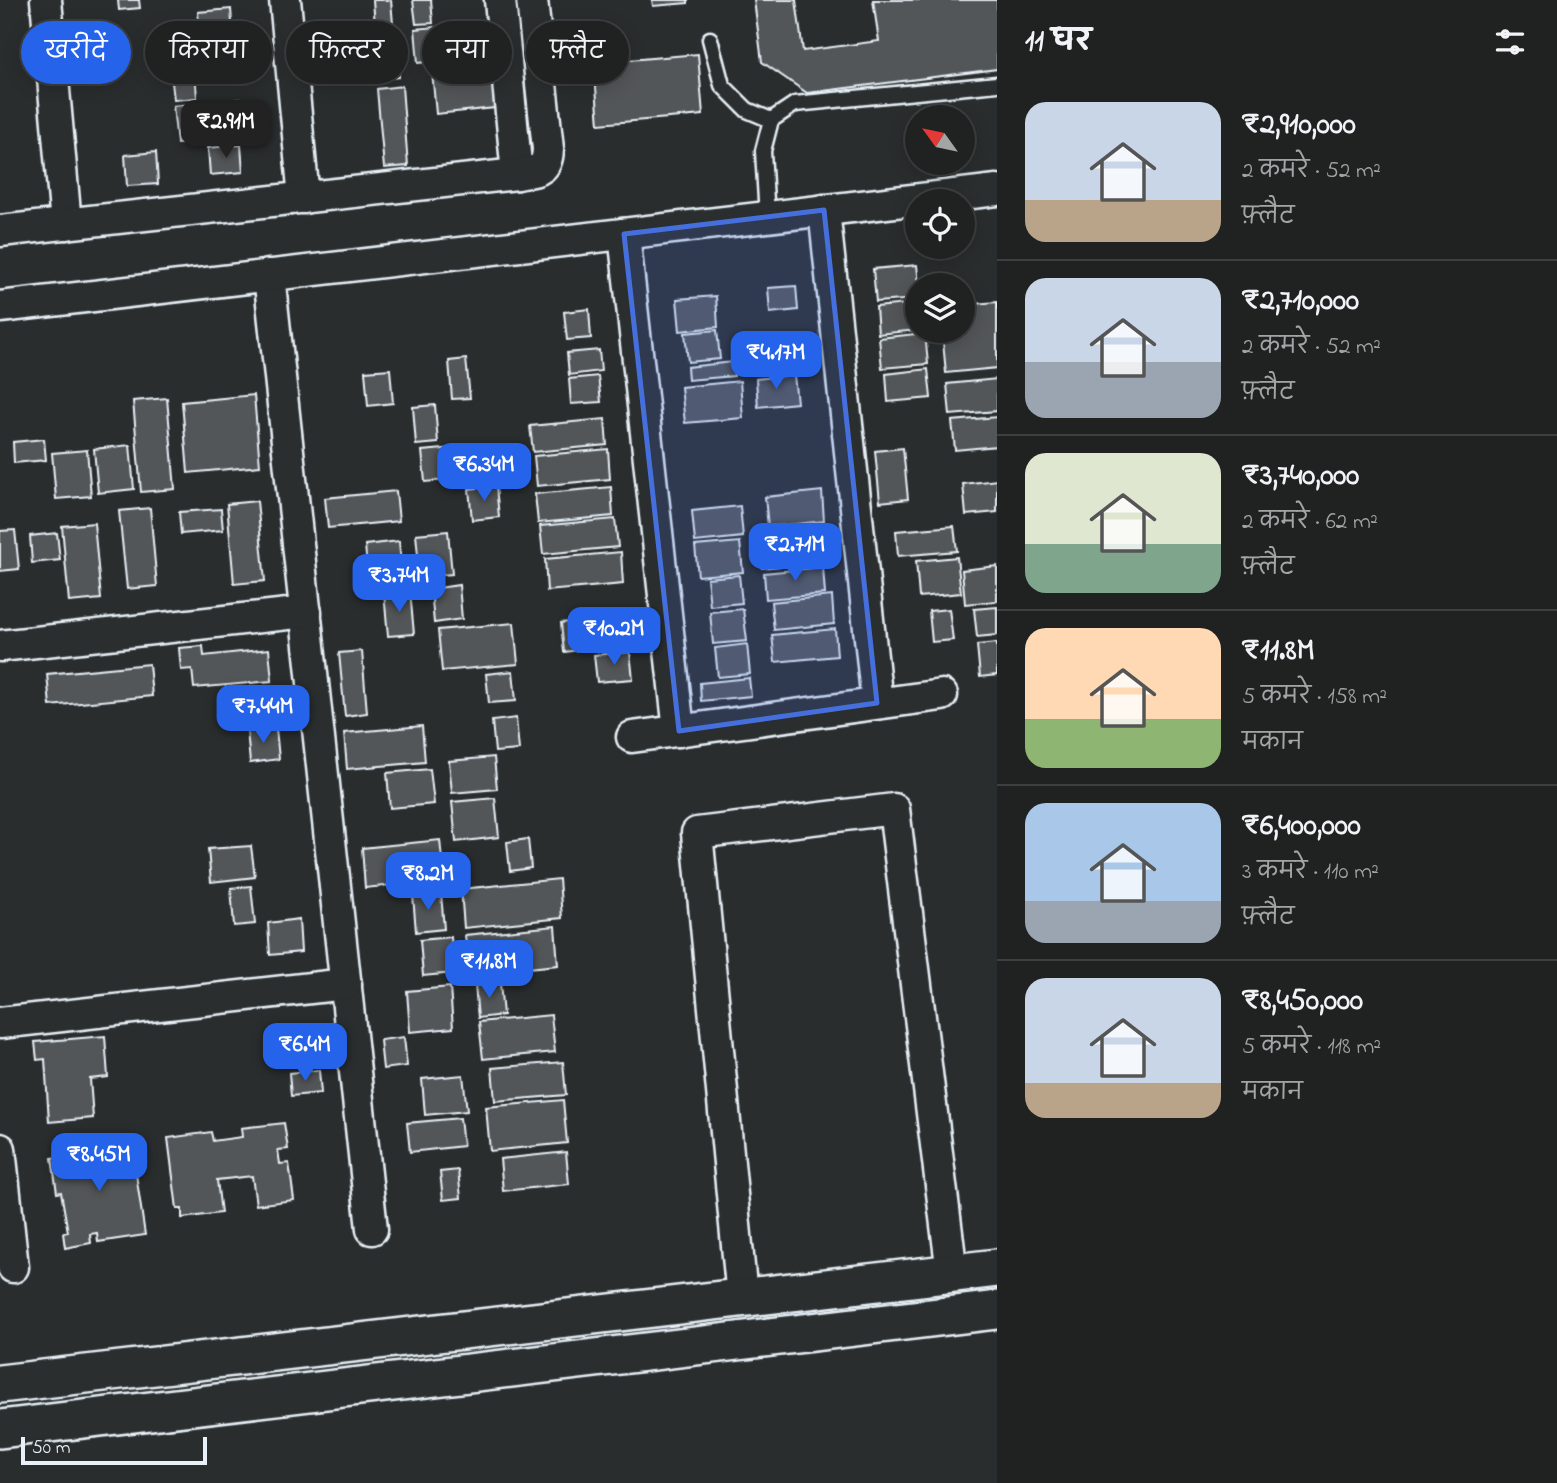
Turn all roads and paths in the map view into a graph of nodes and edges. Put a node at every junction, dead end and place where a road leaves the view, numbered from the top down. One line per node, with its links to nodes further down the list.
1 (46, 0): 13 (street)
2 (285, 0): 10 (street)
3 (500, 0): 8 (street)
4 (531, 0): 8 (street)
5 (710, 39): 7 (lane)
6 (997, 84): 7 (lane)
7 (771, 120): 12 (lane)
8 (517, 174): 10 (street)
9 (997, 190): 11 (street)
10 (304, 198): 13 (street)
11 (824, 210): 12 (street); 21 (street)
12 (767, 217): 15 (street)
13 (66, 224): 14 (street)
14 (0, 231)
15 (624, 234): 16 (street); 22 (street)
16 (269, 275): 17 (street); 18 (street)
17 (0, 307)
18 (306, 612): 19 (street); 24 (street)
19 (0, 646)
20 (942, 695): 21 (street)
21 (877, 704): 22 (street)
22 (679, 730): 23 (street)
23 (632, 737)
24 (346, 984): 25 (street); 27 (street)
25 (0, 1023)
26 (0, 1149): 28 (street)
27 (372, 1229)
28 (13, 1267)
29 (997, 1268): 30 (street)
30 (952, 1273): 31 (street); 31 (street)
31 (742, 1297): 33 (street)
32 (997, 1310): 34 (street)
33 (0, 1384)
34 (0, 1429)

